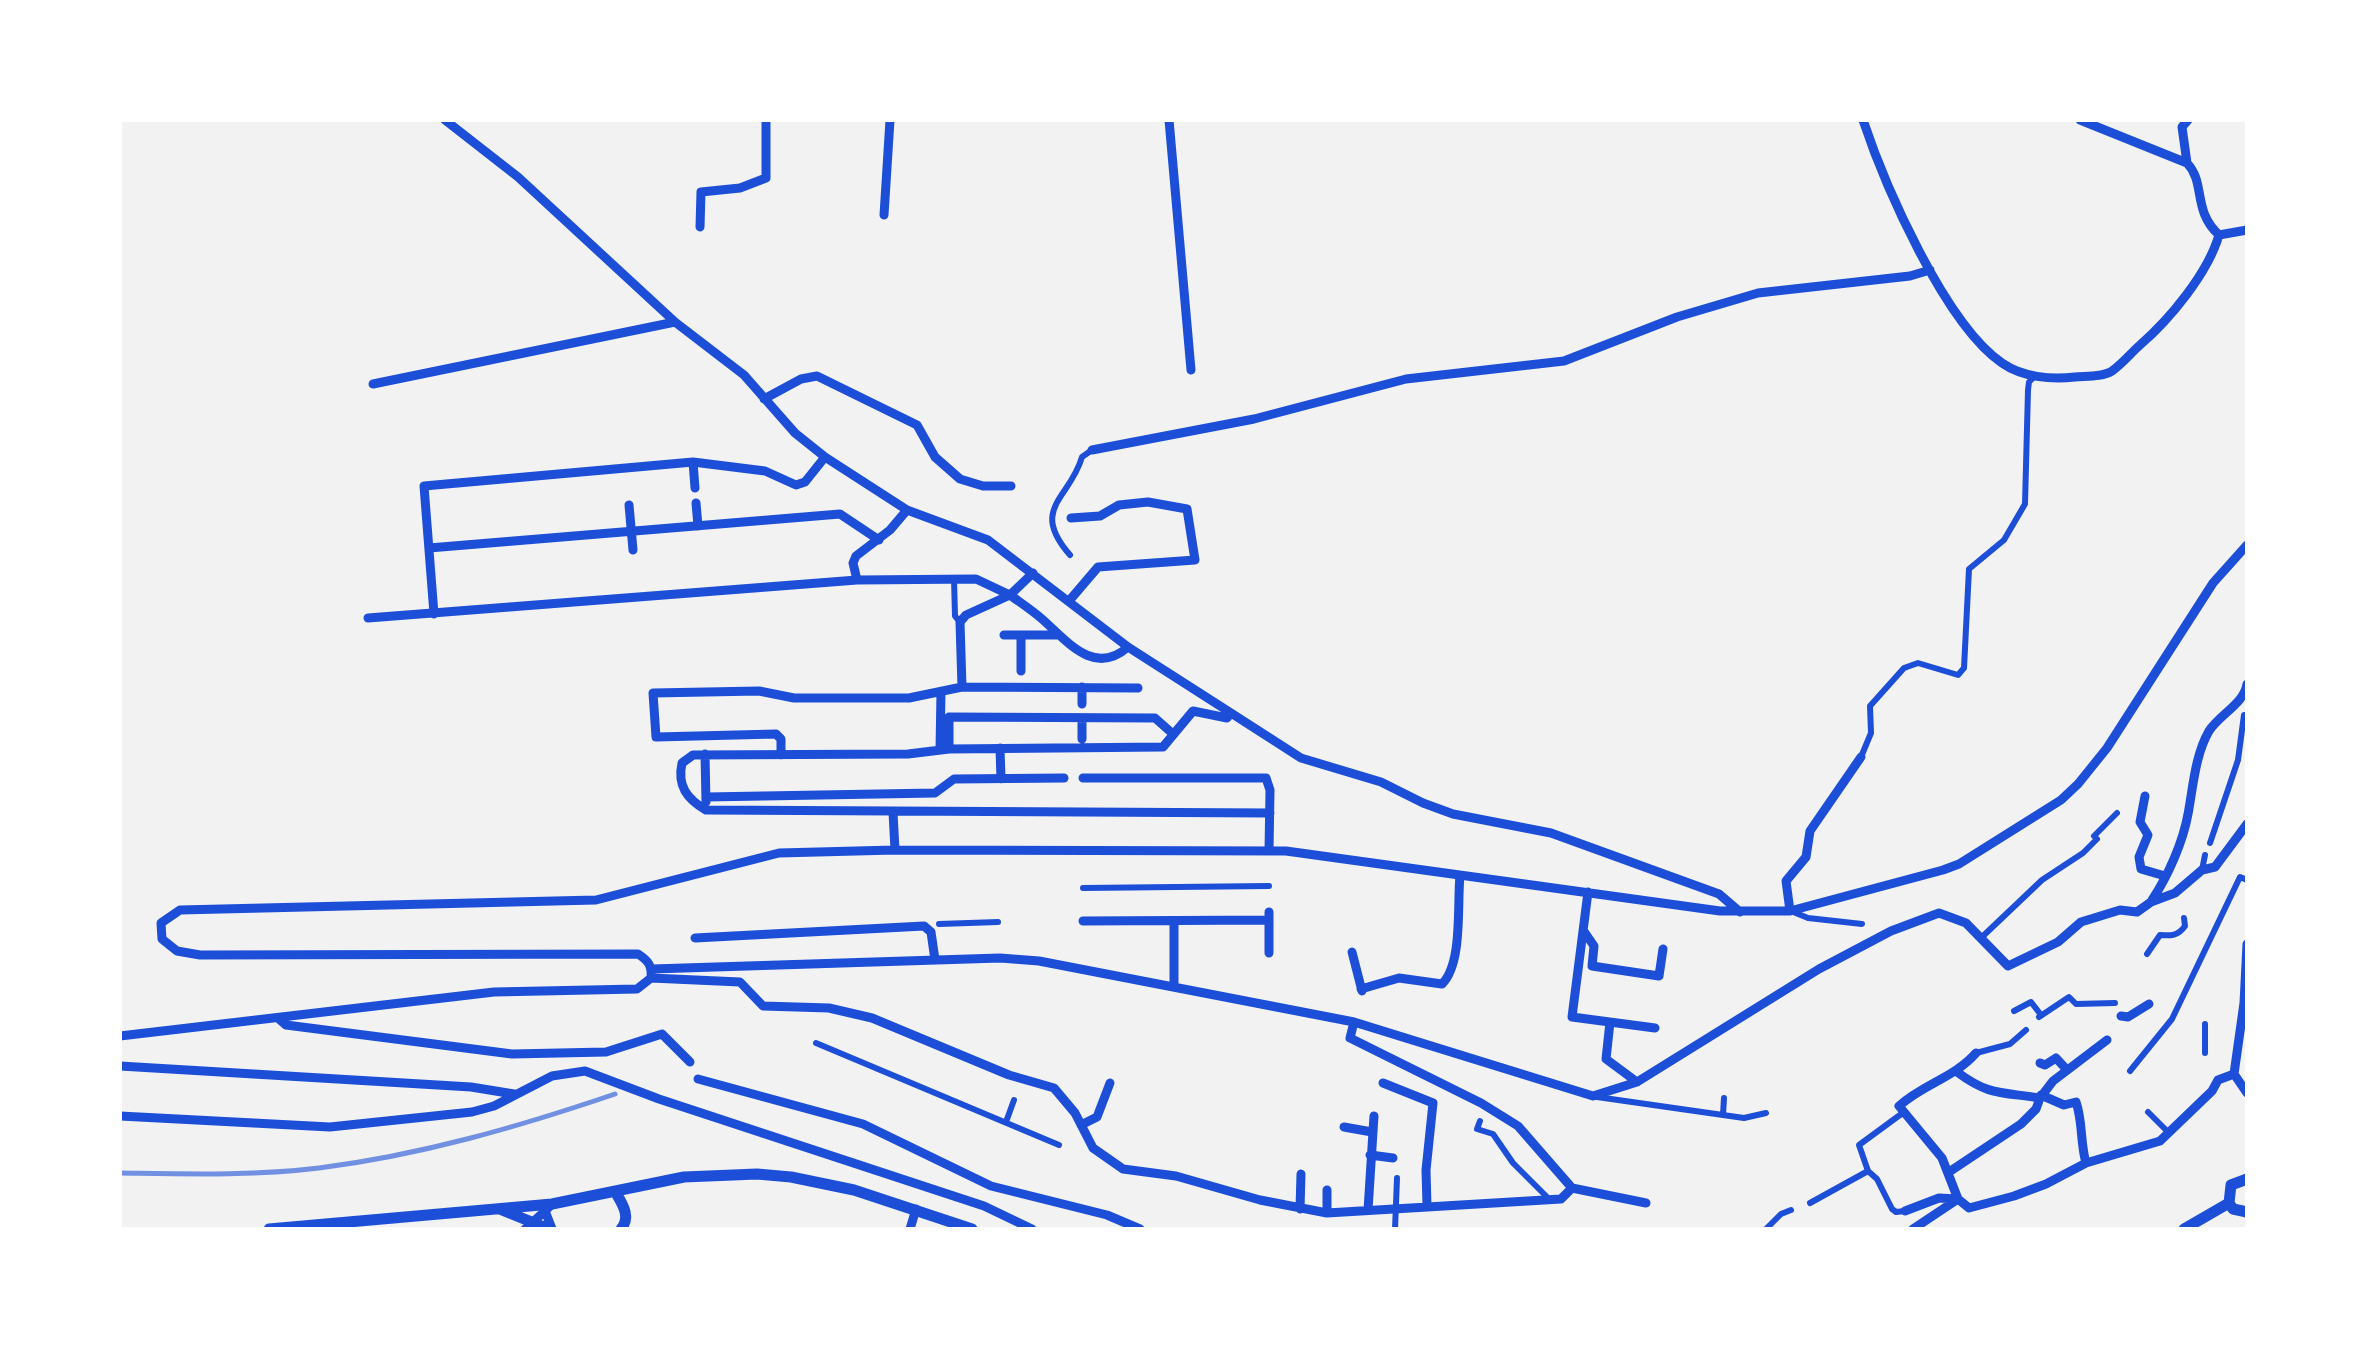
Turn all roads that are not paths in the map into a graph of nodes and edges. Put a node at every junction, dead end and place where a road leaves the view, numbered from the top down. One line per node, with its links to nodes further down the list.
1 (445, 120): 14 (street)
2 (766, 120): 10 (street)
3 (890, 120): 9 (street)
4 (1168, 120): 15 (street)
5 (1864, 120): 13 (street)
6 (2080, 120): 8 (street)
7 (2188, 120): 8 (street)
8 (2187, 163): 12 (street)
9 (884, 216)
10 (700, 227)
11 (2247, 230): 12 (street)
12 (2219, 235): 16 (street)
13 (1930, 270): 16 (street); 19 (street)
14 (676, 322): 17 (street); 18 (street)
15 (1191, 370)
16 (2035, 376): 63 (street)
17 (373, 384)
18 (764, 399): 20 (street); 22 (street)
19 (1092, 450): 34 (street)
20 (825, 457): 21 (street); 26 (street)
21 (692, 462): 23 (street); 32 (street)
22 (1012, 486)
23 (694, 488)
24 (696, 502): 28 (street)
25 (628, 505): 29 (street)
26 (907, 510): 30 (street); 35 (street)
27 (1071, 518): 39 (street)
28 (698, 526): 29 (street); 30 (street)
29 (631, 531): 32 (street); 33 (street)
30 (878, 540): 37 (street)
31 (2247, 545): 86 (street)
32 (430, 548): 40 (street)
33 (633, 550)
34 (1070, 555)
35 (1033, 573): 38 (street); 39 (street)
36 (954, 579): 37 (street); 38 (street); 42 (street)
37 (857, 580): 40 (street)
38 (1010, 595): 42 (street); 45 (street)
39 (1069, 601): 46 (street)
40 (434, 614): 41 (street)
41 (368, 618)
42 (960, 622): 48 (street)
43 (1004, 635): 44 (street)
44 (1021, 635): 45 (street); 47 (street)
45 (1059, 635): 46 (street)
46 (1128, 647): 54 (street)
47 (1021, 672)
48 (962, 687): 49 (street); 52 (street)
49 (1082, 687): 50 (street); 53 (street)
50 (1138, 688)
51 (2246, 688): 80 (street)
52 (941, 692): 60 (street); 62 (street)
53 (1082, 704)
54 (1231, 713): 57 (street); 87 (street)
55 (2244, 715): 74 (street)
56 (1082, 719): 57 (street); 58 (street); 60 (street)
57 (1173, 734): 59 (street)
58 (1082, 739)
59 (1000, 748): 60 (street); 66 (street)
60 (945, 750): 62 (street)
61 (709, 754): 62 (street); 68 (street); 69 (street)
62 (781, 755)
63 (1861, 757): 86 (street)
64 (1064, 778): 66 (street)
65 (1082, 778): 71 (street)
66 (1000, 779): 68 (street)
67 (2146, 796): 80 (street)
68 (710, 797): 69 (street)
69 (711, 810): 70 (street)
70 (893, 812): 71 (street); 75 (street)
71 (1270, 813): 76 (street)
72 (2118, 813): 95 (street)
73 (2247, 824): 78 (street)
74 (2210, 844)
75 (895, 850): 76 (street); 103 (street)
76 (1269, 851): 79 (street)
77 (2205, 855): 78 (street)
78 (2202, 870): 85 (street)
79 (1460, 875): 84 (street); 99 (street)
80 (2166, 876): 85 (street)
81 (2247, 880): 124 (street)
82 (1269, 886): 83 (street)
83 (1083, 888)
84 (1588, 892): 87 (street); 94 (street)
85 (2151, 902): 95 (street)
86 (1790, 911): 87 (street); 93 (street)
87 (1742, 913)
88 (2184, 918): 101 (street)
89 (1174, 920): 90 (street); 100 (street); 104 (street)
90 (1083, 921)
91 (998, 922): 92 (street)
92 (938, 924)
93 (1862, 924)
94 (1584, 930): 98 (street); 111 (street)
95 (1982, 937): 128 (street)
96 (695, 938): 102 (street)
97 (2247, 944): 126 (street)
98 (1663, 949)
99 (1352, 952)
100 (1270, 954)
101 (2148, 954)
102 (935, 960): 103 (street); 104 (street)
103 (652, 974): 109 (street); 145 (street)
104 (1174, 987): 110 (street)
105 (2116, 1003): 107 (street)
106 (2149, 1004): 108 (street)
107 (2014, 1011)
108 (2121, 1016)
109 (278, 1018): 115 (street); 120 (street)
110 (1354, 1022): 133 (street); 159 (street)
111 (1610, 1022): 113 (street); 128 (street)
112 (2205, 1024): 119 (street)
113 (1654, 1028)
114 (2026, 1030): 118 (street)
115 (120, 1036)
116 (2106, 1040): 123 (street)
117 (816, 1043): 144 (street)
118 (1976, 1054): 125 (street)
119 (2204, 1054)
120 (690, 1062)
121 (2040, 1063): 123 (street)
122 (120, 1066): 132 (street)
123 (2067, 1070): 134 (street)
124 (2130, 1071)
125 (1957, 1072): 134 (street); 137 (street)
126 (2234, 1074): 131 (street); 148 (street)
127 (698, 1079): 158 (street)
128 (1637, 1082): 133 (street)
129 (1110, 1083): 145 (street)
130 (1382, 1083): 168 (street)
131 (2247, 1093)
132 (517, 1094): 141 (street); 167 (street)
133 (1593, 1096): 140 (street)
134 (2040, 1097): 152 (street); 154 (street)
135 (1724, 1098): 140 (street)
136 (1014, 1100): 144 (street)
137 (1904, 1112): 153 (street); 154 (street)
138 (2148, 1112): 148 (street)
139 (1766, 1113): 140 (street)
140 (1723, 1114)
141 (120, 1116)
142 (1374, 1116): 147 (street)
143 (1480, 1121): 163 (street)
144 (1006, 1122): 149 (street)
145 (1081, 1125): 173 (street)
146 (1344, 1127): 147 (street)
147 (1372, 1132): 150 (street)
148 (2170, 1134): 152 (street)
149 (1059, 1145)
150 (1370, 1155): 151 (street); 174 (street)
151 (1393, 1158)
152 (2086, 1163): 162 (street)
153 (1868, 1170): 165 (street); 176 (street)
154 (1949, 1172): 162 (street)
155 (1302, 1174): 173 (street)
156 (1397, 1178): 169 (street)
157 (2247, 1179): 166 (street)
158 (991, 1186): 167 (street); 187 (street)
159 (1572, 1188): 163 (street); 164 (street)
160 (1328, 1190): 177 (street)
161 (616, 1194): 171 (street); 172 (street); 183 (street)
162 (1958, 1199): 176 (street); 190 (street)
163 (1550, 1200): 168 (street)
164 (1646, 1203)
165 (1810, 1203)
166 (2229, 1203): 178 (street); 179 (street)
167 (984, 1206): 186 (street)
168 (1427, 1206): 169 (street)
169 (1395, 1207): 174 (street); 188 (street)
170 (498, 1208): 171 (street); 180 (street); 181 (street)
171 (549, 1208): 180 (street); 182 (street)
172 (916, 1209): 184 (street); 185 (street)
173 (1300, 1209): 177 (street)
174 (1368, 1210): 177 (street)
175 (1791, 1210): 189 (street)
176 (1905, 1211)
177 (1326, 1212)
178 (2247, 1212)
179 (2199, 1225): 191 (street)
180 (529, 1226): 182 (street)
181 (269, 1229)
182 (550, 1229)
183 (621, 1229)
184 (910, 1229)
185 (972, 1229)
186 (1032, 1229)
187 (1140, 1229)
188 (1395, 1229)
189 (1766, 1229)
190 (1913, 1229)
191 (2184, 1229)

